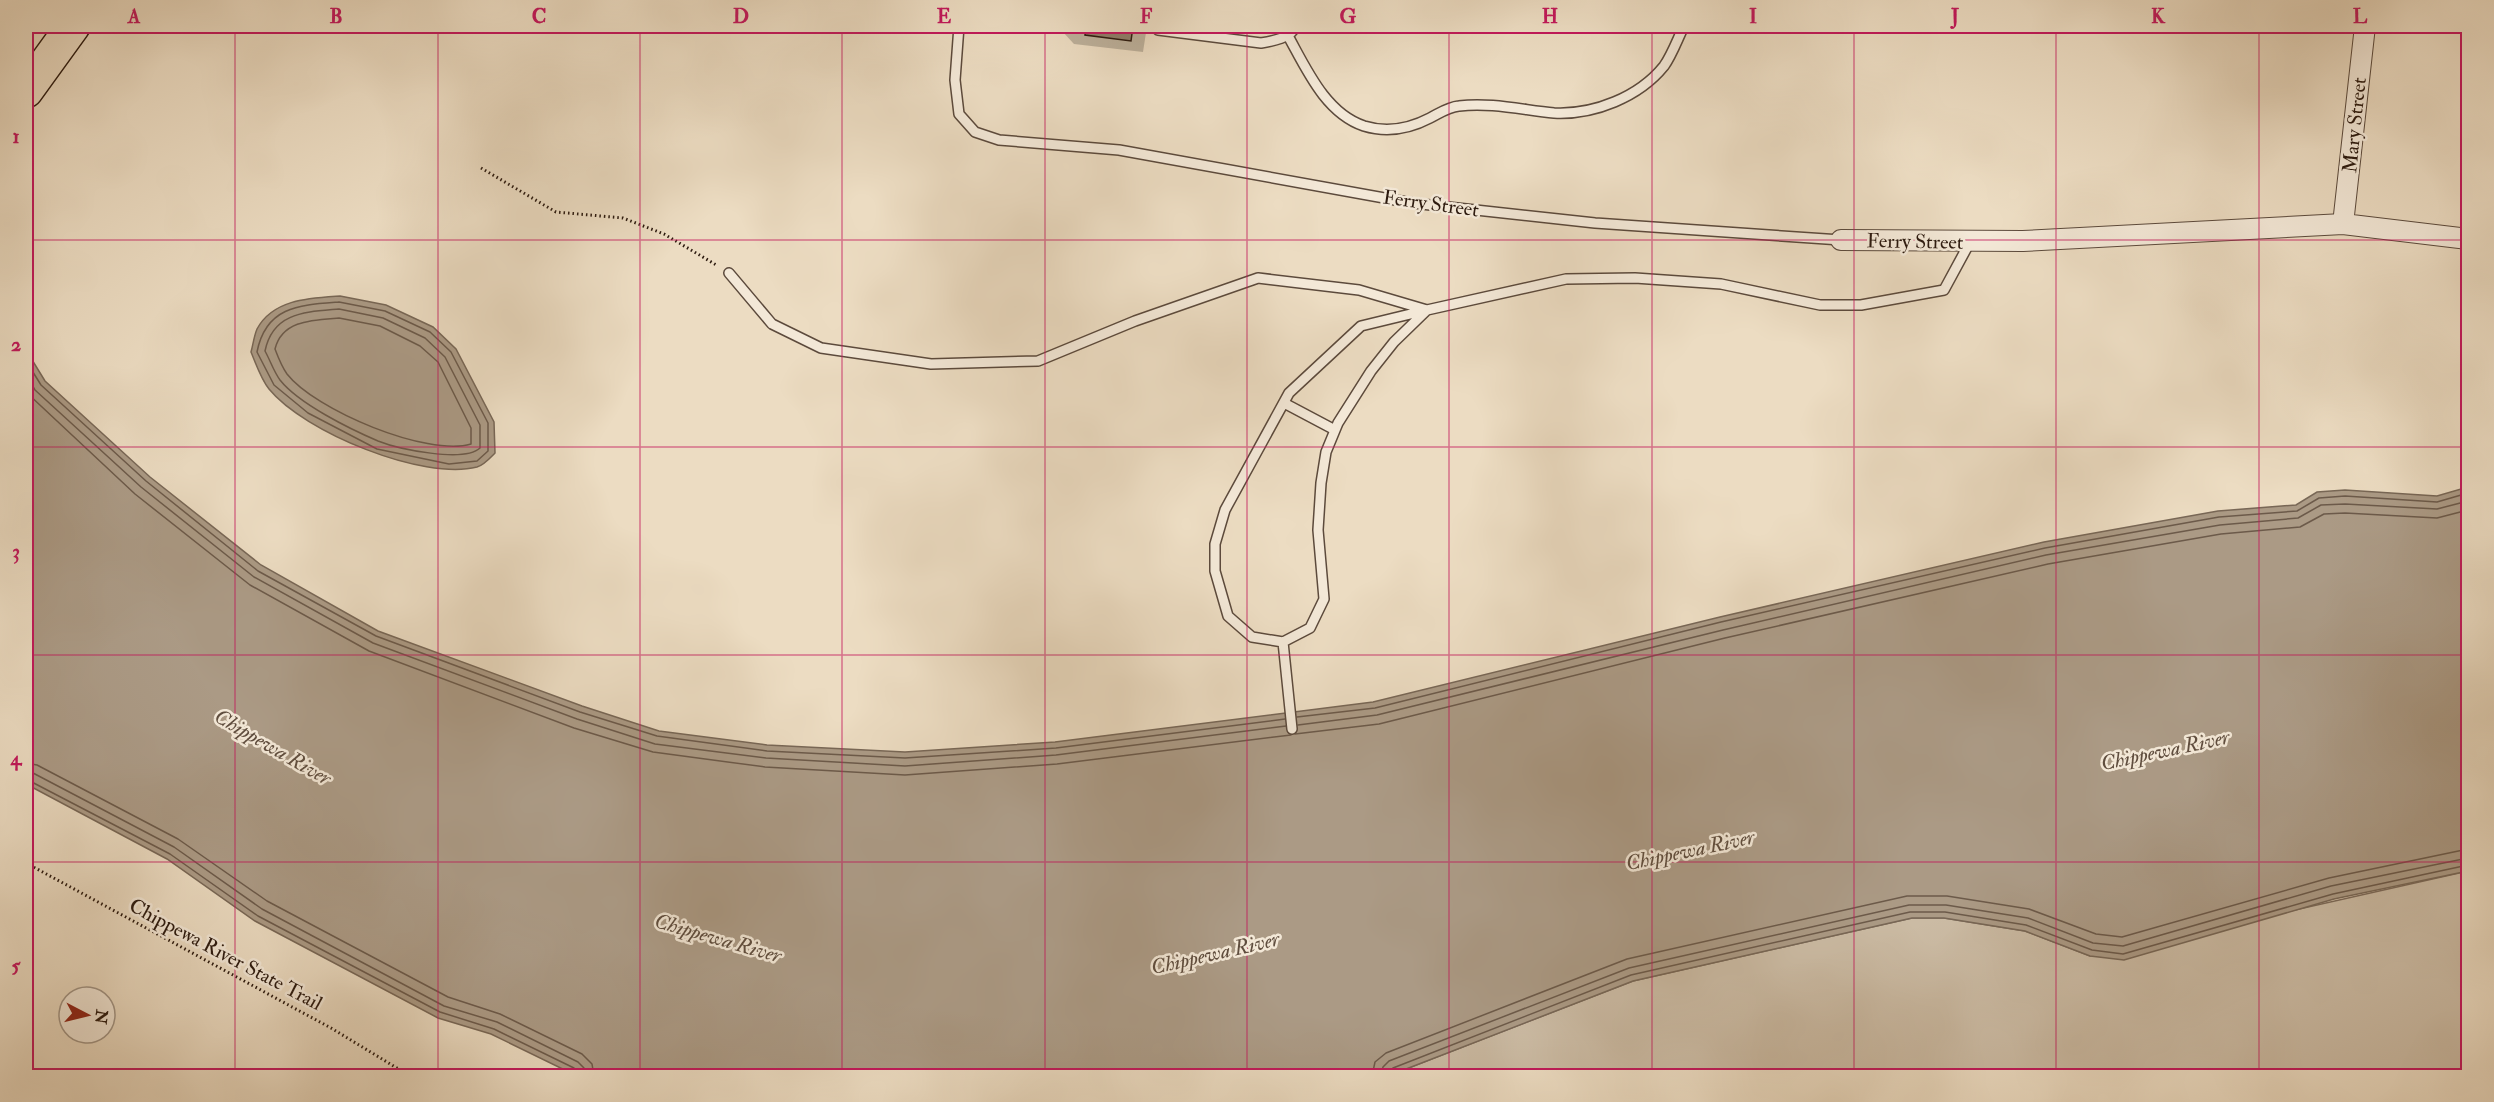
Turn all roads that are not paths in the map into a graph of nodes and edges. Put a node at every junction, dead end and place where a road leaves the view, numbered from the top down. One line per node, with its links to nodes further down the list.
1 (74, 26): 8 (highway)
2 (959, 26): 11 (lane, Ferry Street)
3 (1296, 26): 7 (lane)
4 (1684, 26): 7 (lane)
5 (2364, 26): 9 (street, Mary Street)
6 (1158, 30): 7 (lane)
7 (1287, 34)
8 (26, 91)
9 (2343, 224): 10 (street, Ferry Street); 12 (street, Ferry Street)
10 (2469, 239)
11 (1841, 240): 12 (street, Ferry Street)
12 (1970, 242): 14 (lane)
13 (729, 273): 14 (lane)
14 (1427, 310): 15 (lane); 16 (lane)
15 (1284, 403): 16 (lane); 17 (lane)
16 (1335, 430): 17 (lane)
17 (1283, 642): 18 (lane)
18 (1292, 729)

